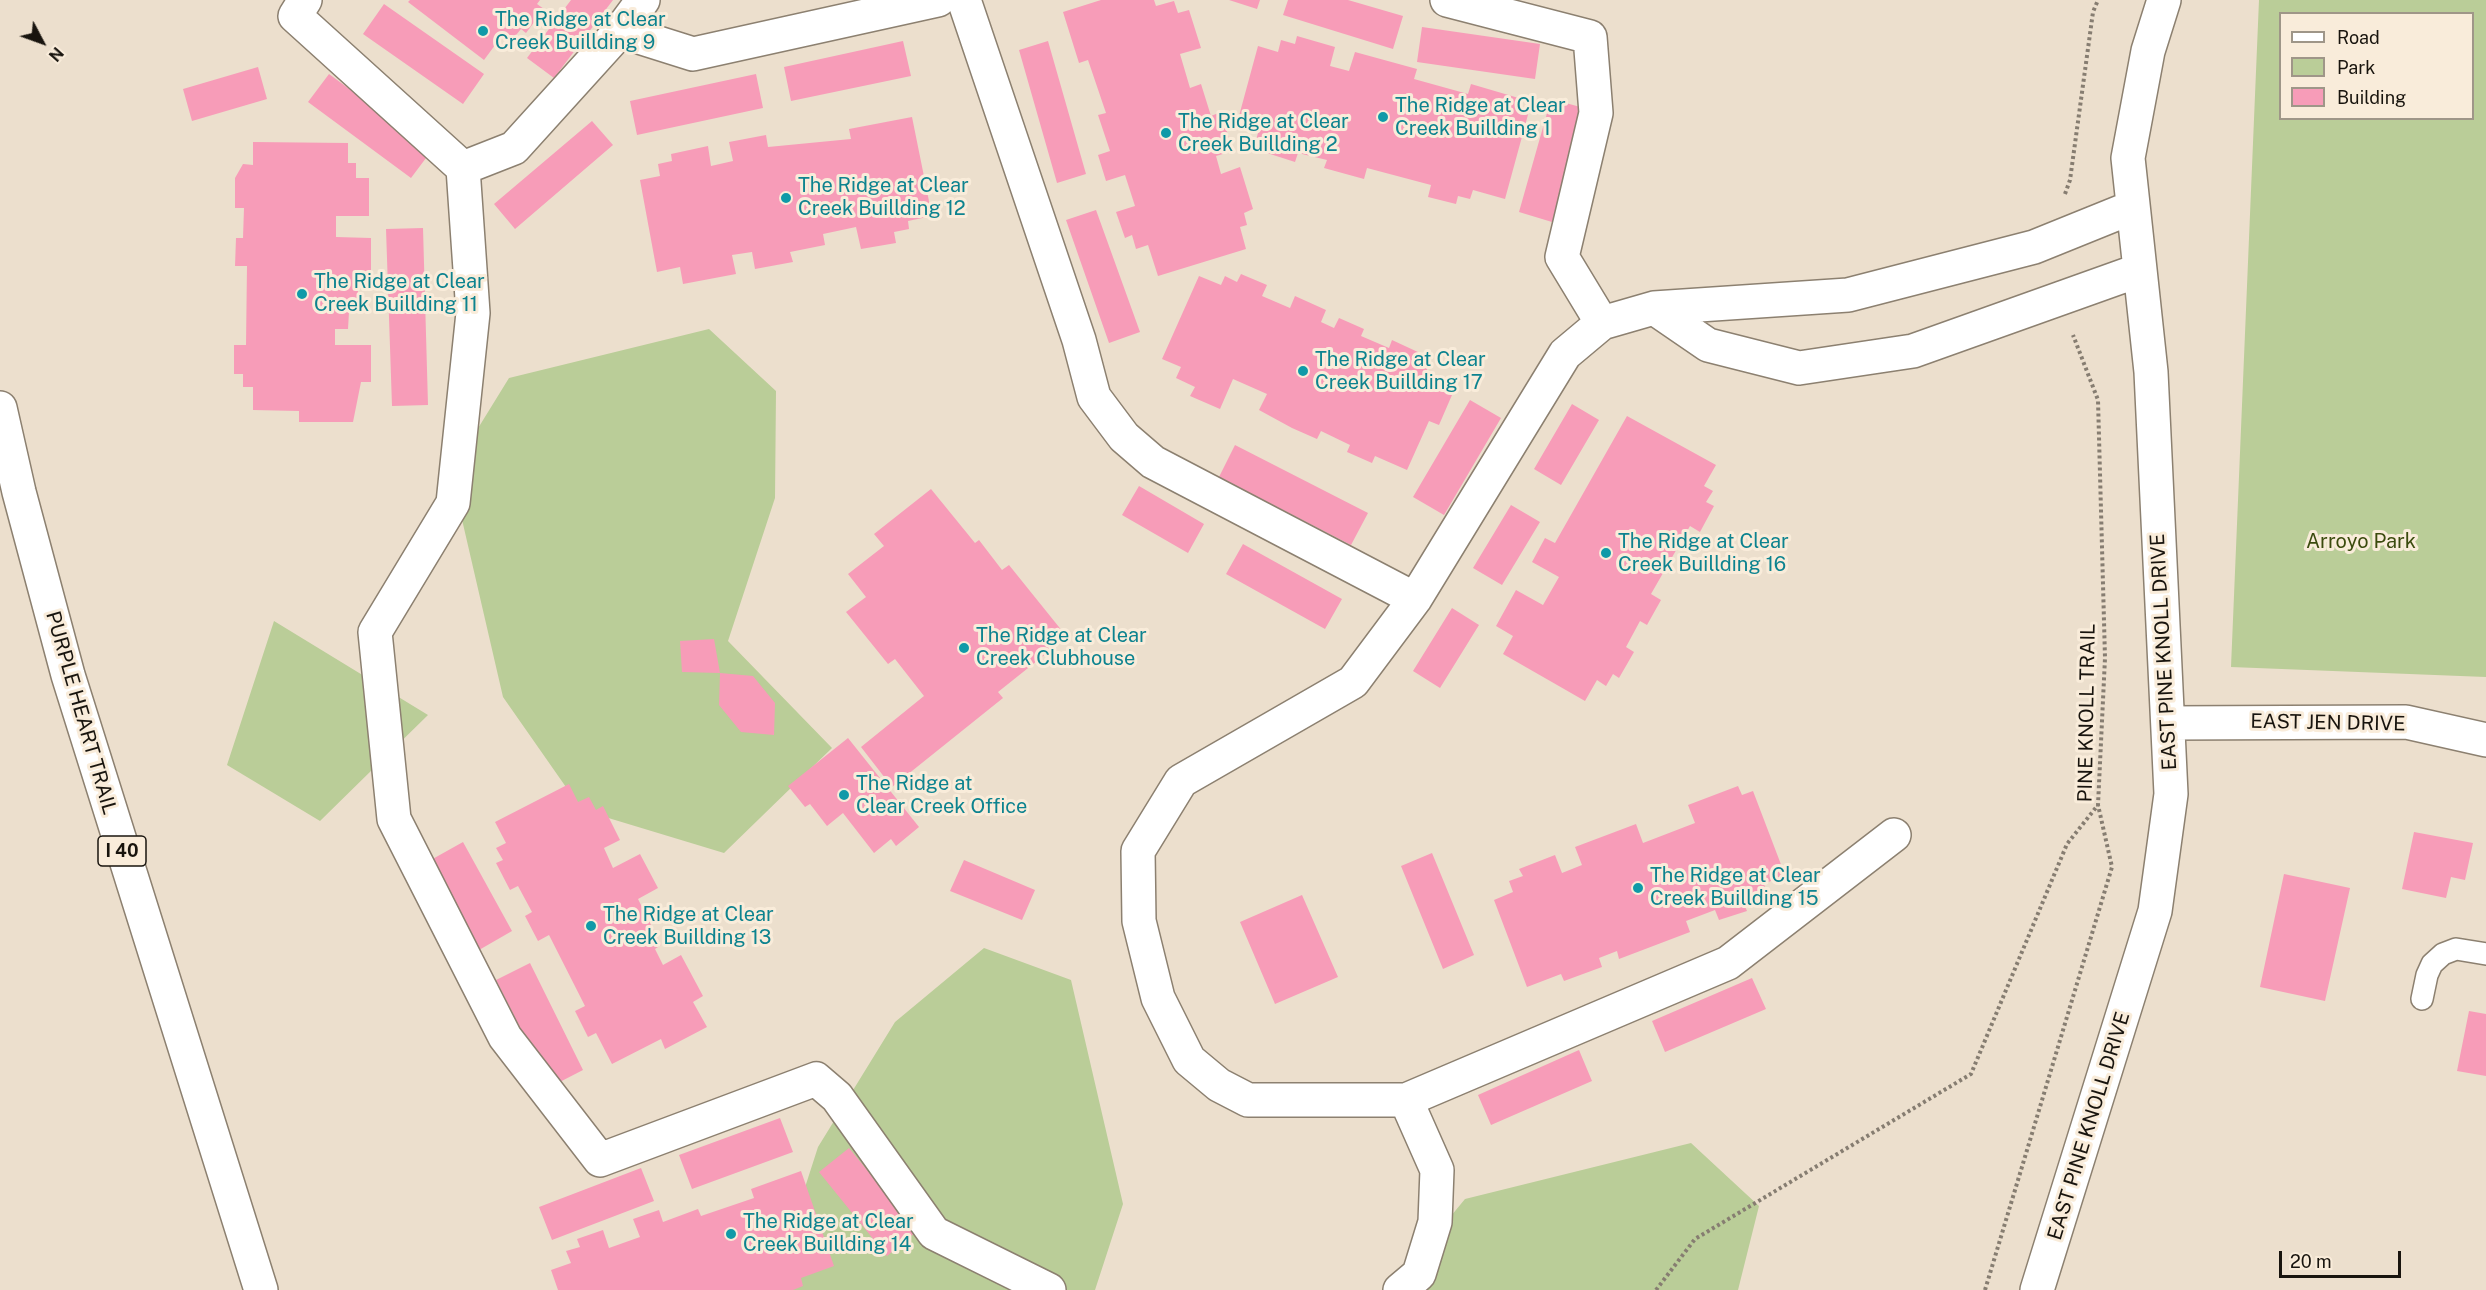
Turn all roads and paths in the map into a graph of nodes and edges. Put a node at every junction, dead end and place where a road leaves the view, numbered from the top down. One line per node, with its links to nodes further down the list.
1 (305, 0): 9 (main road)
2 (643, 0): 8 (main road)
3 (938, 0): 8 (main road)
4 (964, 0): 17 (main road)
5 (1447, 0): 14 (main road)
6 (2098, 0): 10 (path)
7 (2164, 0): 11 (main road, EAST PINE KNOLL DRIVE)
8 (620, 31): 9 (main road)
9 (463, 168): 26 (main road)
10 (2063, 201)
11 (2133, 207): 12 (main road, EAST PINE KNOLL DRIVE); 13 (main road)
12 (2140, 270): 13 (main road); 18 (main road, EAST PINE KNOLL DRIVE)
13 (1654, 308): 14 (main road)
14 (1602, 324): 17 (main road)
15 (2073, 336): 20 (path, PINE KNOLL TRAIL)
16 (0, 408): 25 (main road, PURPLE HEART TRAIL / I 40)
17 (1415, 599): 24 (main road)
18 (2168, 723): 19 (main road, EAST JEN DRIVE); 30 (main road, EAST PINE KNOLL DRIVE)
19 (2486, 740)
20 (2098, 805): 28 (path); 29 (path, PINE KNOLL TRAIL)
21 (1894, 835): 24 (main road)
22 (2486, 954): 23 (lane)
23 (2422, 999)
24 (1406, 1100): 27 (main road)
25 (261, 1290)
26 (1049, 1290)
27 (1400, 1290)
28 (1656, 1290)
29 (1986, 1290)
30 (2037, 1290)

